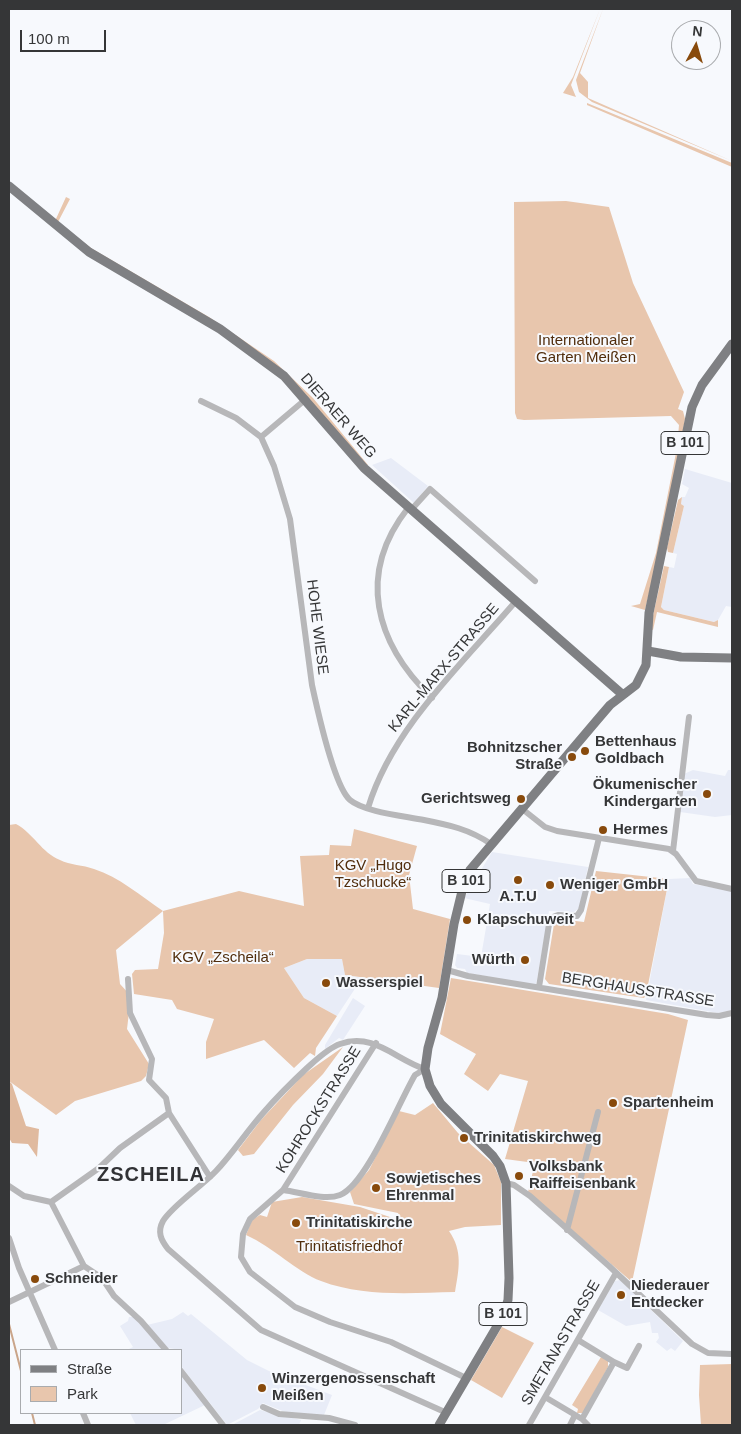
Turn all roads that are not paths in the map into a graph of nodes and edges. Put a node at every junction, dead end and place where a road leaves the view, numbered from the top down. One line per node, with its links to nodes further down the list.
1 (9, 186): 3 (main road, DIERAER WEG)
2 (732, 344): 9 (main road, B 101)
3 (306, 399): 5 (street); 6 (main road, DIERAER WEG)
4 (202, 402): 5 (street)
5 (261, 437): 14 (street, HOHE WIESE)
6 (409, 509): 7 (street); 8 (main road, DIERAER WEG); 12 (street)
7 (535, 581)
8 (516, 601): 11 (main road, DIERAER WEG); 12 (street, KARL-MARX-STRASSE)
9 (648, 651): 10 (main road); 11 (main road, B 101)
10 (732, 658)
11 (623, 695): 15 (main road, B 101)
12 (432, 698): 14 (street, KARL-MARX-STRASSE)
13 (689, 717): 18 (street)
14 (368, 808): 17 (street, HOHE WIESE)
15 (522, 808): 16 (street); 17 (main road, B 101)
16 (599, 838): 18 (street); 22 (street, BERGHAUSSTRASSE)
17 (491, 844): 20 (main road, B 101)
18 (673, 851): 19 (street)
19 (732, 888)
20 (447, 970): 22 (street, BERGHAUSSTRASSE); 25 (main road, B 101)
21 (128, 979): 27 (street)
22 (539, 987): 23 (street, BERGHAUSSTRASSE)
23 (732, 1013)
24 (376, 1043): 25 (street); 28 (street); 31 (street, KOHROCKSTRASSE)
25 (425, 1069): 29 (main road, B 101); 31 (street)
26 (598, 1112): 33 (street)
27 (169, 1114): 28 (street); 32 (street)
28 (210, 1177): 49 (street)
29 (506, 1183): 33 (street); 46 (main road, B 101)
30 (9, 1186): 32 (street)
31 (283, 1190): 46 (street, KOHROCKSTRASSE)
32 (51, 1202): 35 (street)
33 (566, 1230): 36 (street)
34 (9, 1238): 37 (street)
35 (84, 1266): 37 (street); 42 (street)
36 (616, 1273): 39 (street, SMETANASTRASSE); 43 (street)
37 (29, 1293): 38 (street); 41 (street)
38 (10, 1302)
39 (578, 1340): 44 (street); 47 (street, SMETANASTRASSE)
40 (639, 1346): 44 (street)
41 (55, 1349)
42 (165, 1349)
43 (732, 1354)
44 (614, 1362): 51 (street)
45 (182, 1372): 52 (street)
46 (466, 1378): 49 (main road, B 101)
47 (544, 1397): 50 (street); 55 (street, SMETANASTRASSE)
48 (263, 1407): 53 (street)
49 (446, 1413): 54 (main road, B 101)
50 (575, 1415): 51 (street); 56 (street)
51 (582, 1419): 57 (street)
52 (223, 1425)
53 (355, 1425)
54 (439, 1425)
55 (528, 1425)
56 (570, 1425)
57 (588, 1425)

